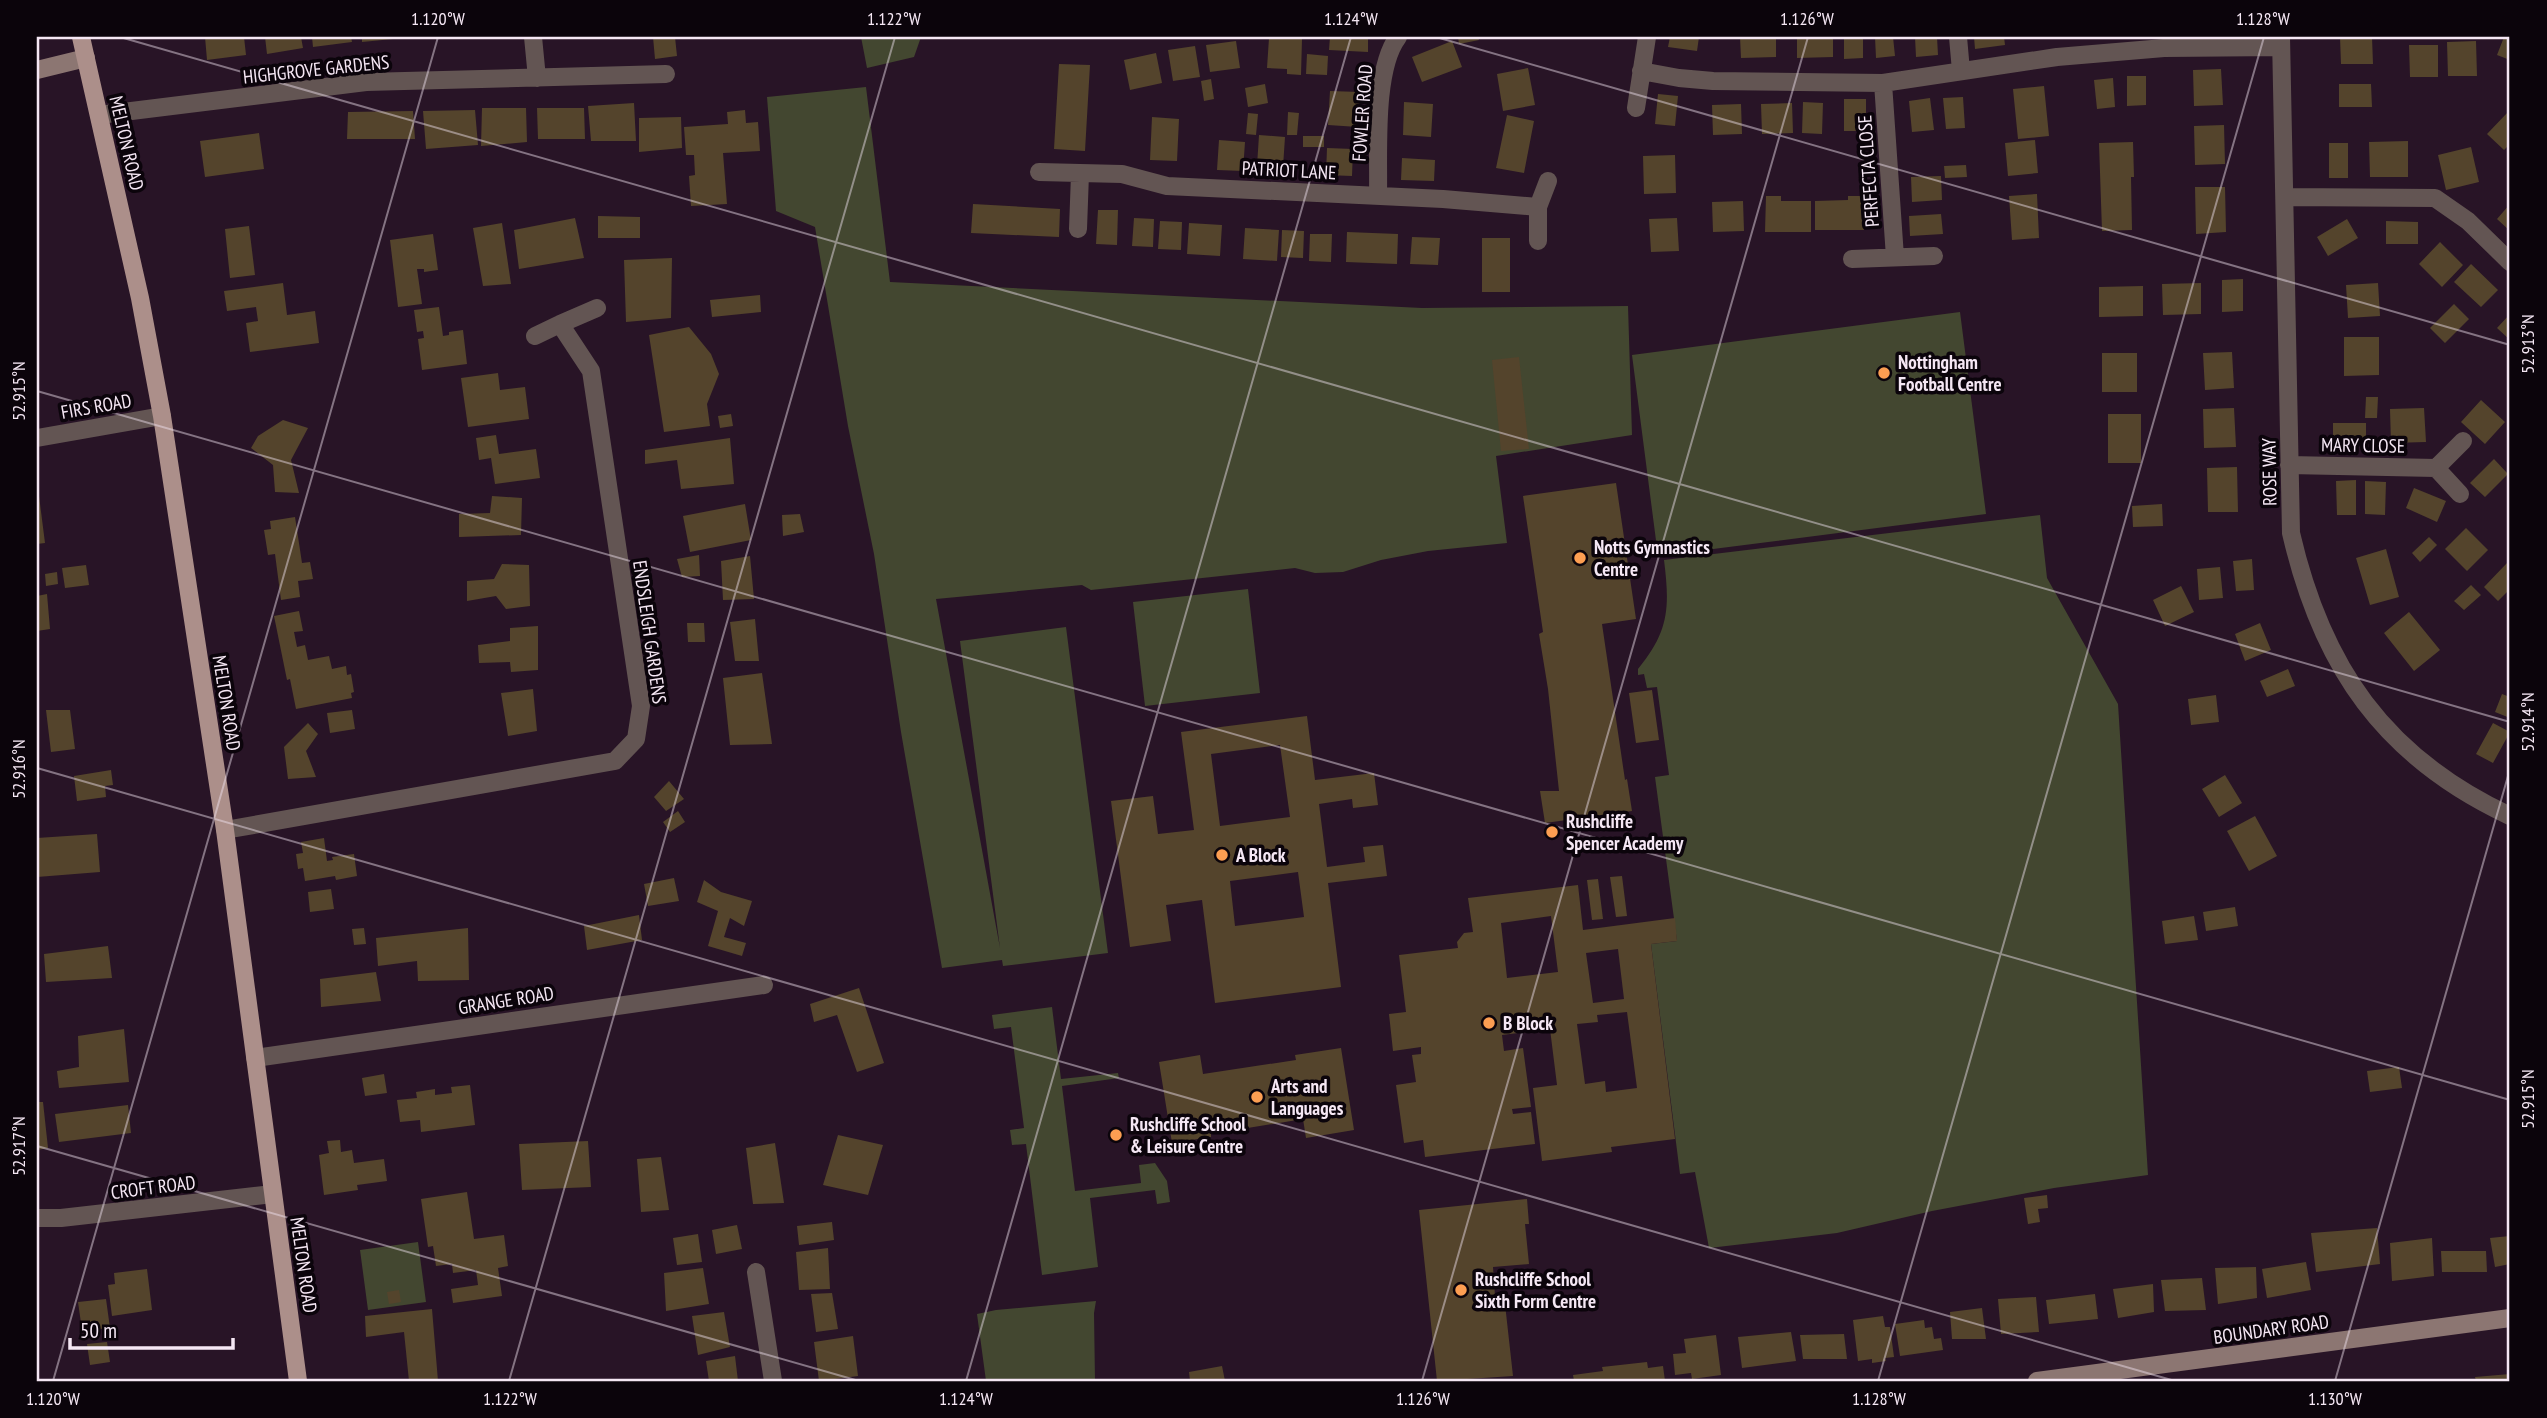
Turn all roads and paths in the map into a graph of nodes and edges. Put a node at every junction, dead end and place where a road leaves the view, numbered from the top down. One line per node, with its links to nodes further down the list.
1 (81, 37): 7 (main road, MELTON ROAD)
2 (533, 37): 12 (street)
3 (1398, 37): 19 (street, FOWLER ROAD)
4 (1647, 37): 9 (street)
5 (1958, 37): 10 (street)
6 (2281, 42): 10 (street); 20 (street, ROSE WAY)
7 (86, 58): 8 (street); 15 (main road, MELTON ROAD)
8 (37, 70)
9 (1641, 71): 13 (street); 14 (street)
10 (1961, 71): 13 (street)
11 (666, 74): 12 (street, HIGHGROVE GARDENS)
12 (537, 78): 15 (street, HIGHGROVE GARDENS)
13 (1883, 83): 25 (street, PERFECTA CLOSE)
14 (1636, 108)
15 (99, 115): 31 (main road, MELTON ROAD)
16 (1039, 172): 17 (street, PATRIOT LANE)
17 (1080, 174): 19 (street, PATRIOT LANE); 22 (street)
18 (1548, 181): 21 (street)
19 (1378, 195): 21 (street, PATRIOT LANE)
20 (2285, 197): 27 (street); 34 (street, ROSE WAY)
21 (1538, 207): 23 (street)
22 (1078, 229)
23 (1538, 241)
24 (1934, 256): 25 (street)
25 (1895, 257): 26 (street)
26 (1852, 259)
27 (2510, 262)
28 (597, 308): 29 (street)
29 (560, 324): 30 (street); 38 (street, ENDSLEIGH GARDENS)
30 (535, 336)
31 (162, 416): 32 (street, FIRS ROAD); 38 (main road, MELTON ROAD)
32 (37, 438)
33 (2463, 441): 35 (street)
34 (2289, 465): 35 (street, MARY CLOSE); 37 (street, ROSE WAY)
35 (2436, 468): 36 (street)
36 (2460, 494)
37 (2510, 816)
38 (225, 830): 40 (main road, MELTON ROAD)
39 (764, 985): 40 (street, GRANGE ROAD)
40 (255, 1058): 41 (main road, MELTON ROAD)
41 (273, 1194): 42 (street, CROFT ROAD); 45 (main road, MELTON ROAD)
42 (37, 1217)
43 (756, 1272): 46 (street)
44 (2510, 1318): 47 (street, BOUNDARY ROAD)
45 (298, 1381)
46 (773, 1381)
47 (2037, 1381)

